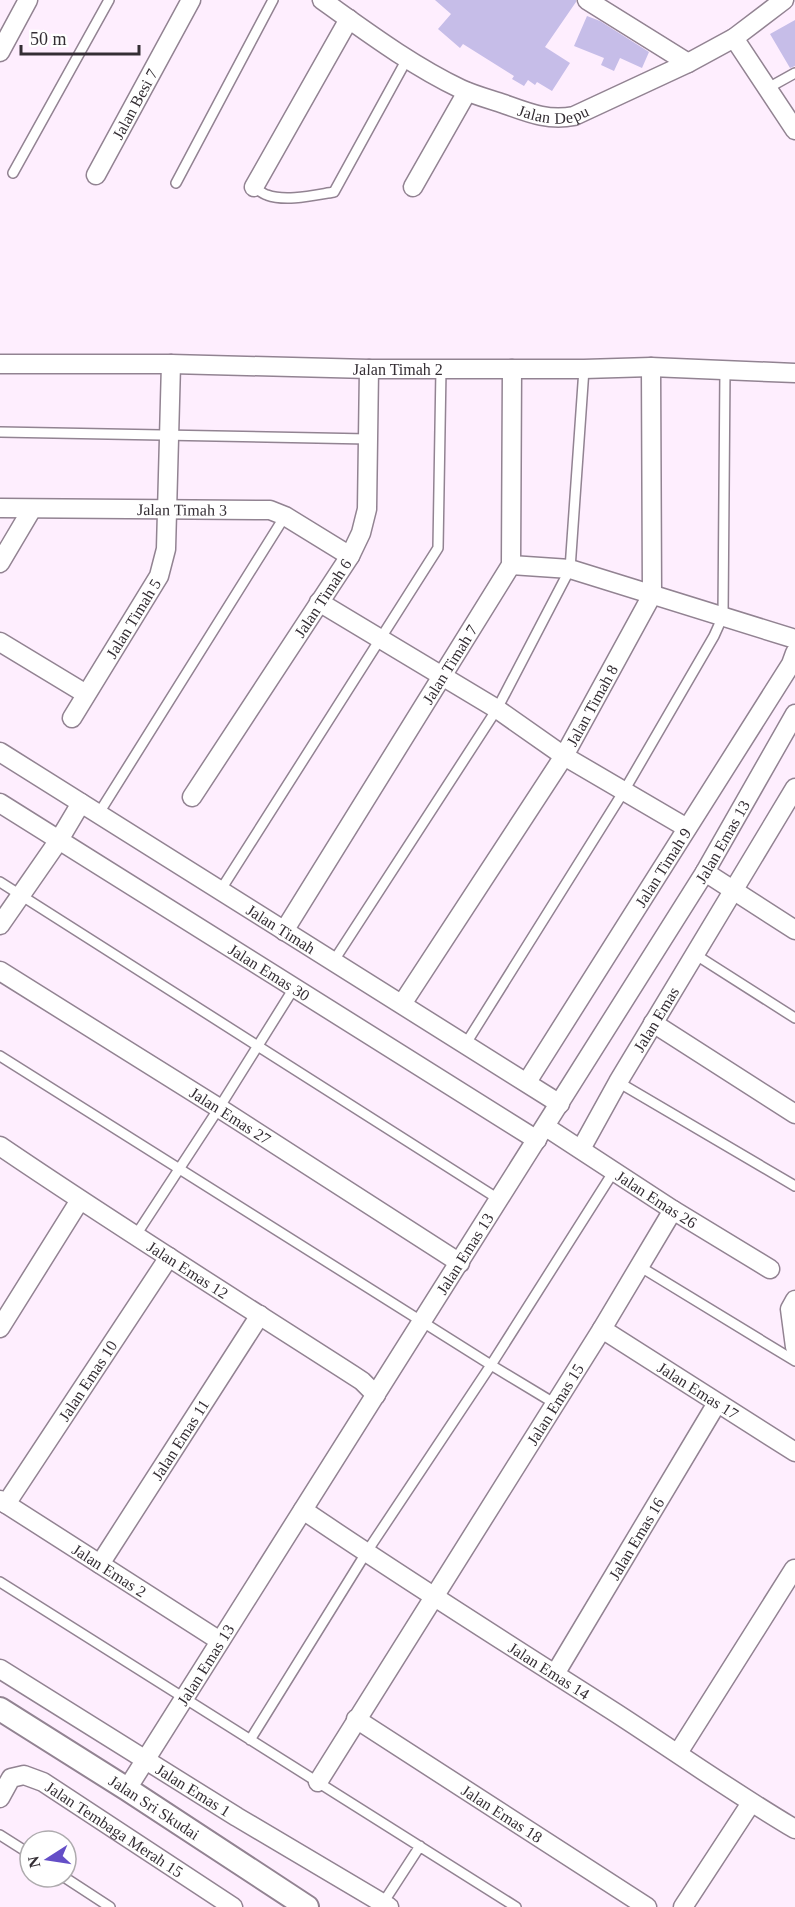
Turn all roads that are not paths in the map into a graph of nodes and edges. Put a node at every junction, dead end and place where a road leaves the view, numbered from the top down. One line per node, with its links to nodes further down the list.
1 (28, 0): 10 (street)
2 (109, 0): 17 (lane)
3 (191, 0): 18 (street, Jalan Besi 7)
4 (273, 0): 19 (lane)
5 (322, 0): 8 (street, Jalan Depu)
6 (587, 0): 12 (street)
7 (784, 0): 9 (street, Jalan Depu)
8 (349, 19): 11 (street, Jalan Depu); 20 (street)
9 (734, 38): 12 (street, Jalan Depu); 14 (street)
10 (0, 52)
11 (407, 59): 15 (street, Jalan Depu); 20 (lane)
12 (688, 63): 15 (street, Jalan Depu)
13 (795, 73): 14 (lane)
14 (768, 88): 16 (street)
15 (467, 92): 21 (street)
16 (795, 130)
17 (13, 173)
18 (96, 175)
19 (176, 183)
20 (254, 187)
21 (413, 187)
22 (0, 364): 23 (street, Jalan Timah 2)
23 (171, 364): 25 (street, Jalan Timah 2); 32 (street, Jalan Timah 5)
24 (651, 367): 28 (street, Jalan Timah 2); 29 (street, Jalan Timah 2); 42 (street, Jalan Timah 8)
25 (369, 369): 26 (street, Jalan Timah 2); 33 (street, Jalan Timah 6)
26 (441, 369): 27 (street, Jalan Timah 2); 45 (lane)
27 (512, 369): 28 (street, Jalan Timah 2); 40 (street)
28 (584, 369): 41 (lane)
29 (725, 370): 30 (street, Jalan Timah 2); 44 (lane)
30 (795, 373)
31 (0, 432): 32 (lane)
32 (169, 434): 33 (lane); 36 (street, Jalan Timah 5)
33 (368, 439): 38 (street, Jalan Timah 6)
34 (0, 508): 35 (street, Jalan Timah 3)
35 (32, 509): 36 (street, Jalan Timah 3); 39 (street)
36 (167, 509): 37 (street, Jalan Timah 3); 50 (street, Jalan Timah 5)
37 (285, 516): 38 (street, Jalan Timah 3); 61 (lane)
38 (350, 556): 43 (street, Jalan Timah 6)
39 (0, 563)
40 (511, 565): 41 (street); 49 (street, Jalan Timah 7)
41 (570, 569): 42 (street); 51 (lane)
42 (652, 595): 44 (street); 55 (street, Jalan Timah 8)
43 (319, 602): 45 (street); 58 (street, Jalan Timah 6)
44 (723, 616): 46 (street); 57 (lane)
45 (382, 639): 49 (street); 67 (lane)
46 (795, 639)
47 (0, 642): 50 (street)
48 (795, 653): 62 (street, Jalan Timah 9)
49 (442, 675): 51 (street); 71 (street, Jalan Timah 7)
50 (86, 694): 53 (street, Jalan Timah 5)
51 (497, 709): 55 (street); 73 (lane)
52 (795, 714): 64 (street, Jalan Emas 13)
53 (72, 718)
54 (0, 752): 60 (street, Jalan Timah)
55 (564, 756): 57 (street); 76 (street, Jalan Timah 8)
56 (795, 788): 66 (street, Jalan Emas)
57 (624, 791): 62 (street); 79 (lane)
58 (192, 797)
59 (0, 803): 63 (street, Jalan Emas 30)
60 (81, 803): 61 (street, Jalan Timah); 63 (street)
61 (99, 813): 67 (street, Jalan Timah)
62 (687, 828): 82 (street, Jalan Timah 9)
63 (59, 840): 68 (street); 75 (street, Jalan Emas 30)
64 (705, 872): 66 (street); 84 (street, Jalan Emas 13)
65 (0, 882): 68 (lane)
66 (734, 890): 70 (street); 72 (street, Jalan Emas)
67 (220, 891): 71 (street, Jalan Timah)
68 (21, 895): 69 (street); 80 (lane)
69 (0, 925)
70 (794, 928)
71 (284, 931): 73 (street, Jalan Timah)
72 (696, 955): 77 (lane); 78 (street, Jalan Emas)
73 (333, 962): 76 (street, Jalan Timah)
74 (0, 971): 85 (street, Jalan Emas 27)
75 (294, 988): 80 (lane); 87 (street, Jalan Emas 30)
76 (402, 1004): 79 (street, Jalan Timah)
77 (795, 1018)
78 (654, 1023): 83 (street, Jalan Emas); 86 (street)
79 (465, 1046): 82 (street, Jalan Timah)
80 (257, 1047): 85 (lane); 94 (lane)
81 (0, 1056): 90 (lane)
82 (527, 1082): 84 (street, Jalan Timah)
83 (618, 1082): 89 (street, Jalan Emas); 92 (lane)
84 (560, 1104): 87 (street, Jalan Emas 13)
85 (219, 1108): 90 (lane); 98 (street, Jalan Emas 27)
86 (795, 1114)
87 (542, 1134): 89 (street, Jalan Emas 26); 94 (street, Jalan Emas 13)
88 (0, 1146): 93 (street, Jalan Emas 12)
89 (581, 1149): 91 (street, Jalan Emas 26)
90 (180, 1169): 96 (lane); 103 (lane)
91 (614, 1171): 95 (street, Jalan Emas 26); 108 (lane)
92 (795, 1186)
93 (80, 1200): 96 (street, Jalan Emas 12); 104 (street)
94 (500, 1200): 98 (street, Jalan Emas 13)
95 (673, 1210): 99 (street, Jalan Emas 15); 100 (street, Jalan Emas 26)
96 (136, 1235): 97 (street, Jalan Emas 12)
97 (170, 1257): 102 (street, Jalan Emas 12); 113 (street, Jalan Emas 10)
98 (460, 1263): 103 (street, Jalan Emas 13)
99 (639, 1266): 105 (street, Jalan Emas 15); 107 (lane)
100 (770, 1269)
101 (795, 1300): 106 (street)
102 (260, 1315): 109 (street, Jalan Emas 12); 116 (street, Jalan Emas 11)
103 (423, 1320): 108 (lane); 109 (street, Jalan Emas 13)
104 (0, 1328)
105 (602, 1329): 110 (street, Jalan Emas 15); 111 (street, Jalan Emas 17)
106 (795, 1347)
107 (795, 1361)
108 (491, 1365): 110 (lane); 115 (lane)
109 (376, 1395): 114 (street, Jalan Emas 13)
110 (554, 1403): 119 (street, Jalan Emas 15)
111 (717, 1403): 112 (street, Jalan Emas 17); 122 (street, Jalan Emas 16)
112 (795, 1452)
113 (3, 1502): 116 (street, Jalan Emas 2)
114 (303, 1510): 115 (street, Jalan Emas 14); 120 (street, Jalan Emas 13)
115 (366, 1553): 119 (street, Jalan Emas 14); 126 (lane)
116 (100, 1564): 120 (street, Jalan Emas 2)
117 (794, 1569): 127 (street)
118 (0, 1582): 123 (lane)
119 (433, 1597): 122 (street, Jalan Emas 14); 125 (street)
120 (220, 1641): 123 (street, Jalan Emas 13)
121 (0, 1669): 128 (street, Jalan Emas 1)
122 (555, 1674): 127 (street, Jalan Emas 14)
123 (184, 1699): 126 (lane); 128 (street, Jalan Emas 13)
124 (0, 1708): 130 (street, Jalan Sri Skudai)
125 (356, 1719): 129 (street); 143 (street, Jalan Emas 18)
126 (250, 1740): 129 (lane)
127 (678, 1753): 132 (street, Jalan Emas 14)
128 (146, 1759): 130 (street, Jalan Emas 13); 138 (street, Jalan Emas 1)
129 (318, 1782): 136 (lane)
130 (127, 1789): 141 (street, Jalan Sri Skudai)
131 (0, 1798): 140 (street, Jalan Tembaga Merah 15)
132 (751, 1803): 133 (street, Jalan Emas 14); 144 (street)
133 (795, 1829)
134 (0, 1835): 135 (lane)
135 (18, 1846)
136 (420, 1846): 138 (lane); 142 (lane)
137 (78, 1886): 139 (lane)
138 (386, 1905)
139 (110, 1907)
140 (233, 1907)
141 (307, 1907)
142 (516, 1907)
143 (647, 1907)
144 (683, 1907)

